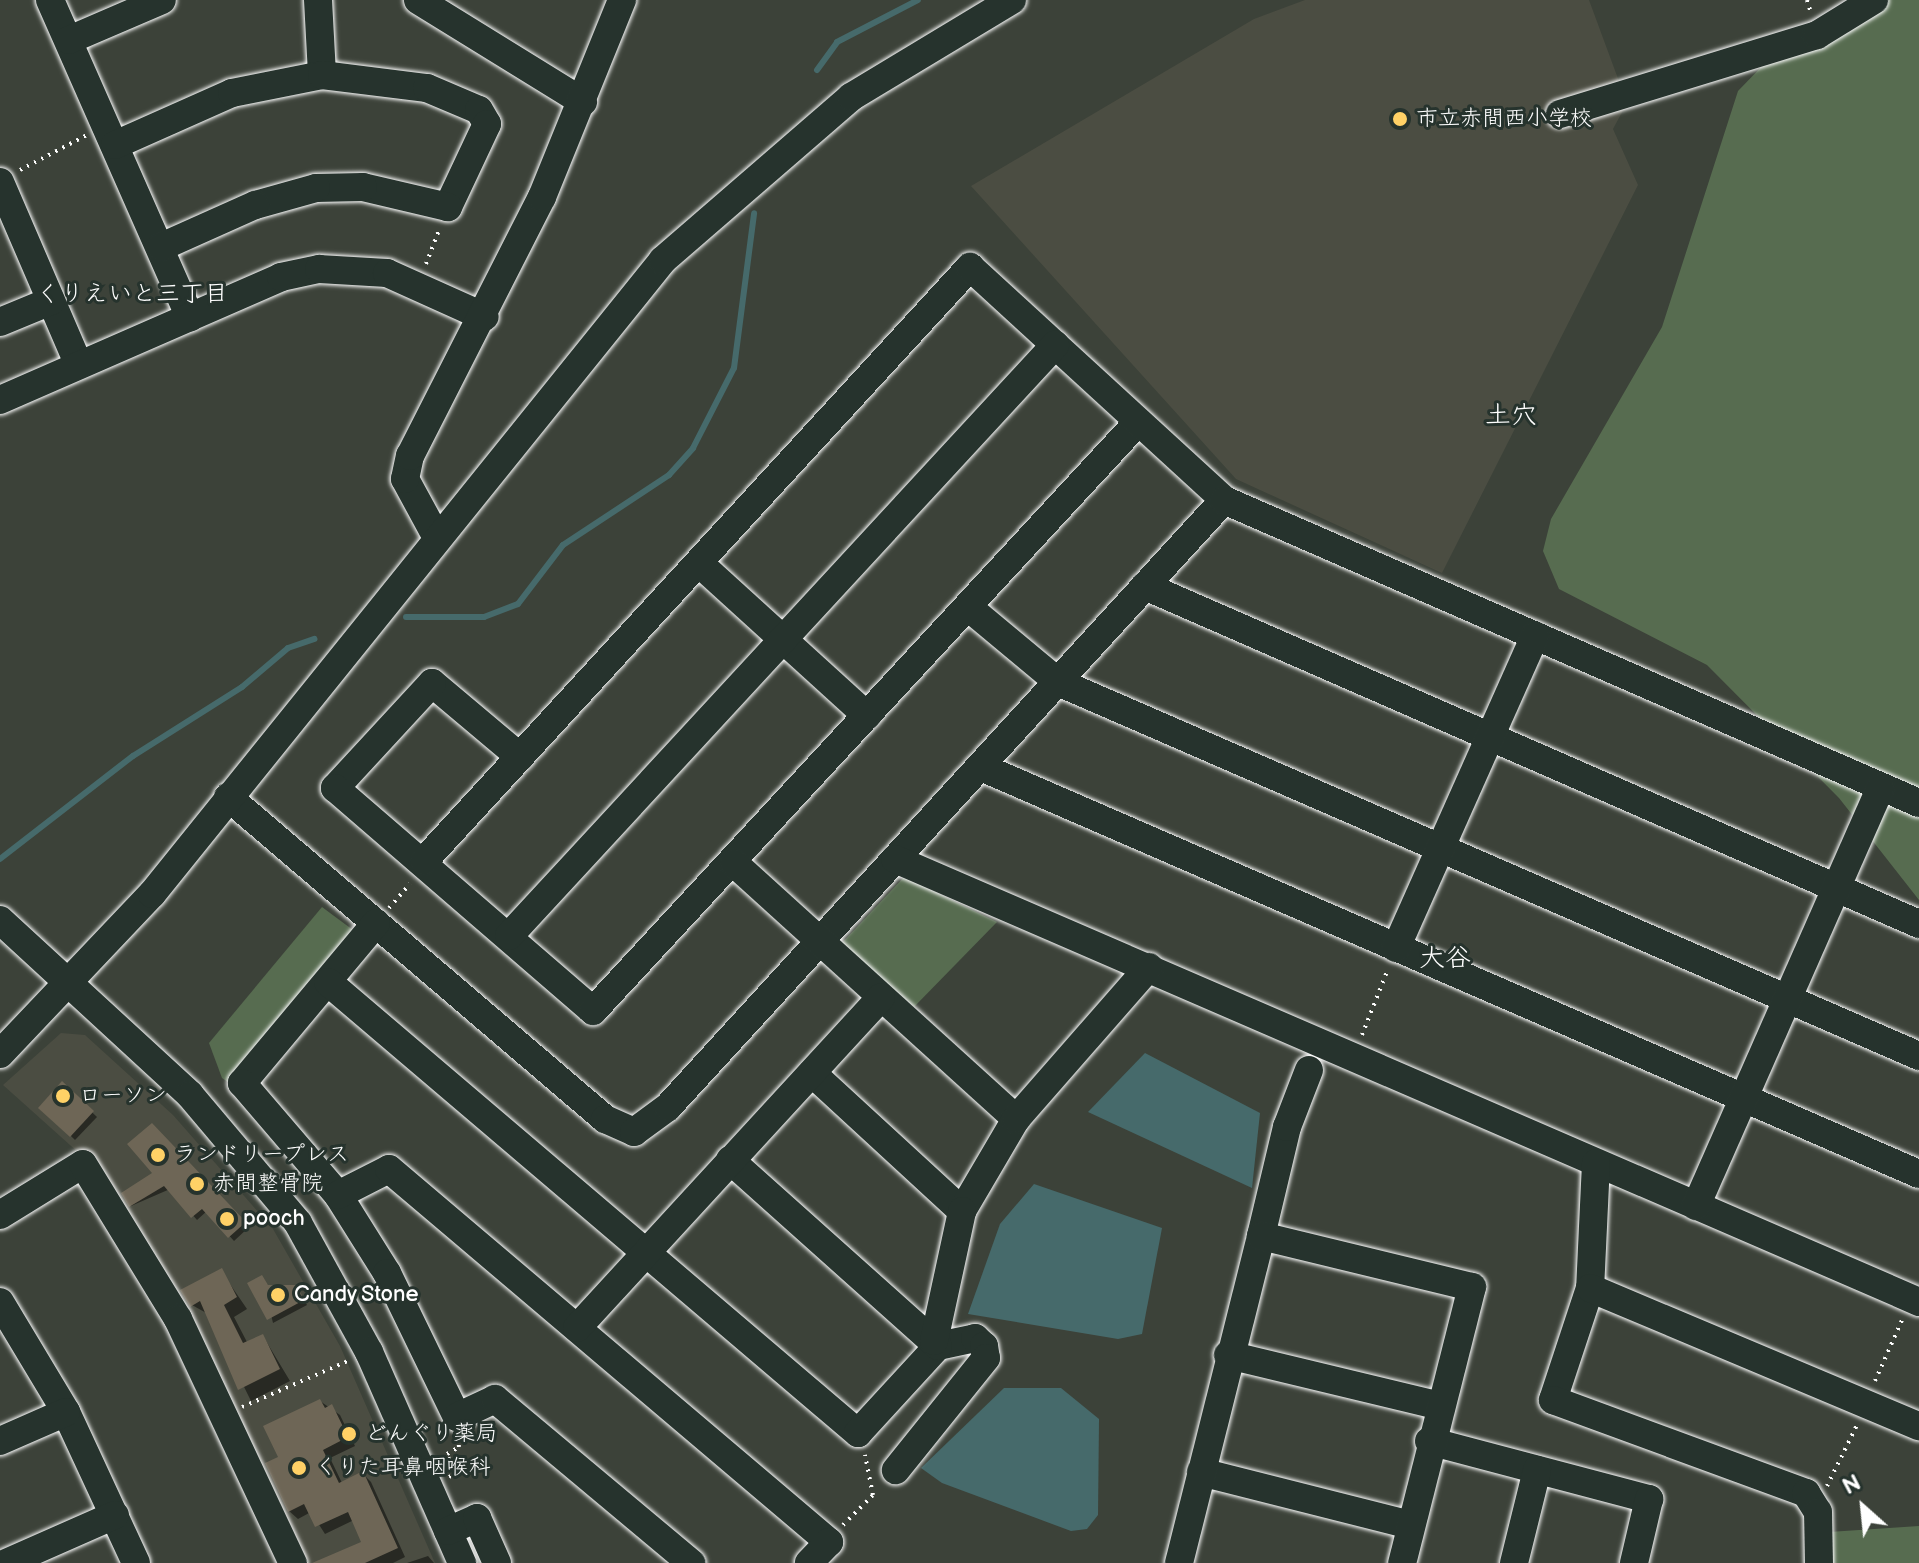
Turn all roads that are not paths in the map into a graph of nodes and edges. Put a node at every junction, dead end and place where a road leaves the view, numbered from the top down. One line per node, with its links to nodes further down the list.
1 (50, 0): 8 (street)
2 (162, 0): 8 (street)
3 (318, 0): 9 (street)
4 (418, 0): 10 (street)
5 (622, 0): 10 (street)
6 (1012, 0): 24 (street)
7 (1874, 0): 11 (street)
8 (69, 40): 12 (street)
9 (322, 75): 12 (street); 14 (street)
10 (583, 102): 16 (street)
11 (1560, 114)
12 (111, 135): 14 (street)
13 (5, 190): 15 (street)
14 (161, 247): 17 (street)
15 (51, 301): 18 (street); 20 (street)
16 (485, 317): 17 (street); 24 (street)
17 (190, 318): 20 (street)
18 (0, 322)
19 (1055, 345): 22 (street); 25 (street); 29 (street)
20 (79, 365): 21 (street)
21 (0, 400)
22 (1138, 422): 23 (street); 27 (street)
23 (1224, 500): 26 (street); 28 (street)
24 (436, 536): 36 (street)
25 (699, 563): 29 (street); 33 (street)
26 (1145, 586): 30 (street); 32 (street)
27 (968, 607): 30 (street); 31 (street)
28 (1535, 636): 32 (street); 35 (street)
29 (783, 639): 31 (street); 46 (street)
30 (1058, 682): 34 (street); 38 (street)
31 (867, 716): 41 (street)
32 (1490, 737): 38 (street); 42 (street)
33 (520, 757): 40 (street); 40 (street)
34 (981, 767): 39 (street); 48 (street)
35 (1880, 788): 37 (street); 42 (street)
36 (228, 797): 44 (street); 51 (street)
37 (1919, 803)
38 (1440, 845): 48 (street); 53 (street)
39 (895, 859): 47 (street); 49 (street)
40 (425, 862): 46 (street)
41 (734, 863): 46 (street); 47 (street)
42 (1835, 887): 45 (street); 53 (street)
43 (0, 920): 51 (street)
44 (376, 923): 47 (street); 50 (street)
45 (1919, 924)
46 (509, 936)
47 (821, 939): 52 (street)
48 (1396, 948): 58 (street)
49 (1149, 967): 59 (street); 61 (street)
50 (328, 982): 63 (street); 68 (street)
51 (70, 987): 54 (street); 85 (street)
52 (881, 997): 57 (street); 59 (street)
53 (1787, 997): 55 (street); 58 (street)
54 (0, 1054)
55 (1919, 1056)
56 (1309, 1070): 67 (street)
57 (812, 1073): 60 (street); 65 (street)
58 (1743, 1098): 62 (street); 64 (street)
59 (1016, 1119): 65 (street)
60 (730, 1160): 68 (street); 73 (street)
61 (1596, 1163): 64 (street); 69 (street)
62 (1919, 1174)
63 (338, 1195): 72 (street); 91 (street)
64 (1696, 1206): 70 (street)
65 (962, 1211): 73 (street)
66 (0, 1215): 88 (street)
67 (1261, 1236): 74 (street); 75 (street)
68 (645, 1253): 72 (street); 73 (street)
69 (1590, 1288): 77 (street); 97 (street)
70 (1915, 1301)
71 (0, 1303): 76 (street)
72 (577, 1328): 92 (street)
73 (936, 1344): 80 (street)
74 (1228, 1355): 75 (street); 82 (street)
75 (1440, 1406): 79 (street)
76 (66, 1412): 78 (street); 83 (street)
77 (1919, 1426)
78 (0, 1441)
79 (1429, 1441): 81 (street); 84 (street)
80 (896, 1470)
81 (1537, 1470): 95 (street); 96 (street)
82 (1201, 1472): 84 (street); 93 (street)
83 (115, 1515): 86 (street); 87 (street)
84 (1410, 1525): 94 (street)
85 (448, 1531): 89 (street); 90 (street)
86 (6, 1563)
87 (136, 1563)
88 (293, 1563)
89 (462, 1563)
90 (497, 1563)
91 (691, 1563)
92 (809, 1563)
93 (1179, 1563)
94 (1402, 1563)
95 (1514, 1563)
96 (1634, 1563)
97 (1819, 1563)

